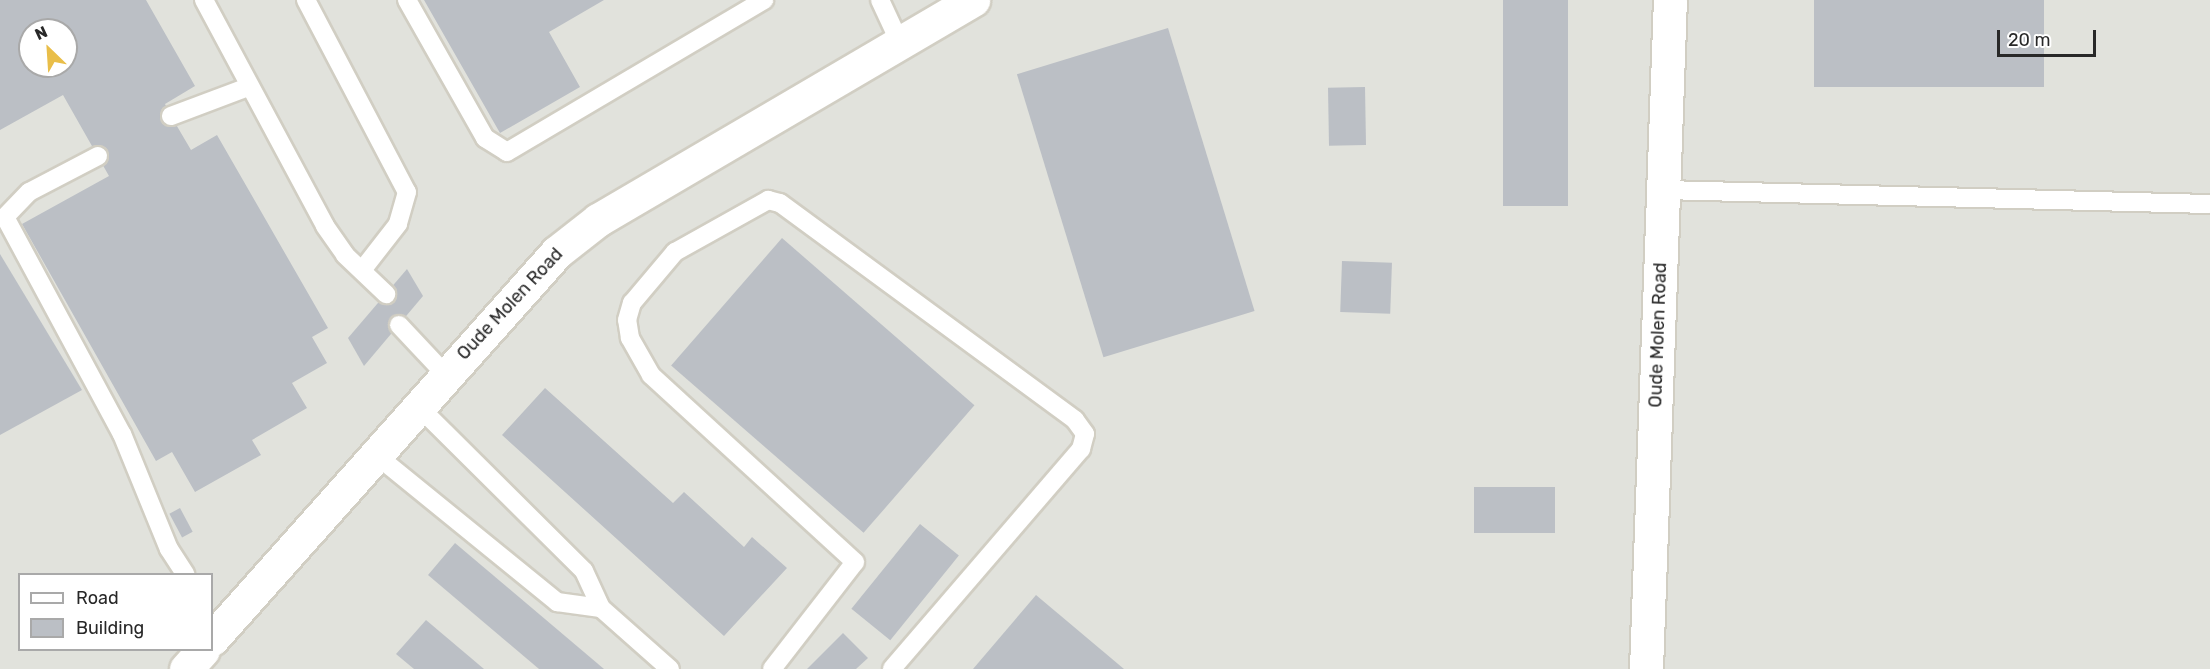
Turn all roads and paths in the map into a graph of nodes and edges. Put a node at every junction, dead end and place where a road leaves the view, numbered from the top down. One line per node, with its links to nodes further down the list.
1 (204, 0): 9 (lane)
2 (306, 0): 14 (lane)
3 (407, 0): 4 (lane)
4 (764, 0)
5 (879, 0): 8 (lane)
6 (973, 0): 8 (street, Oude Molen Road)
7 (1670, 0): 12 (street, Oude Molen Road)
8 (899, 40): 17 (street, Oude Molen Road)
9 (248, 87): 10 (lane); 14 (lane)
10 (171, 116)
11 (98, 156): 20 (lane)
12 (1664, 190): 13 (lane); 28 (street, Oude Molen Road)
13 (2210, 204)
14 (363, 269): 15 (lane)
15 (386, 294)
16 (399, 325): 17 (lane)
17 (445, 374): 18 (street, Oude Molen Road)
18 (417, 405): 19 (street, Oude Molen Road); 21 (lane)
19 (375, 454): 21 (lane); 22 (street, Oude Molen Road)
20 (185, 573)
21 (601, 608): 25 (lane)
22 (213, 632)
23 (199, 651): 24 (street, Oude Molen Road)
24 (186, 669)
25 (670, 669)
26 (772, 669): 27 (lane)
27 (892, 669)
28 (1646, 669)

